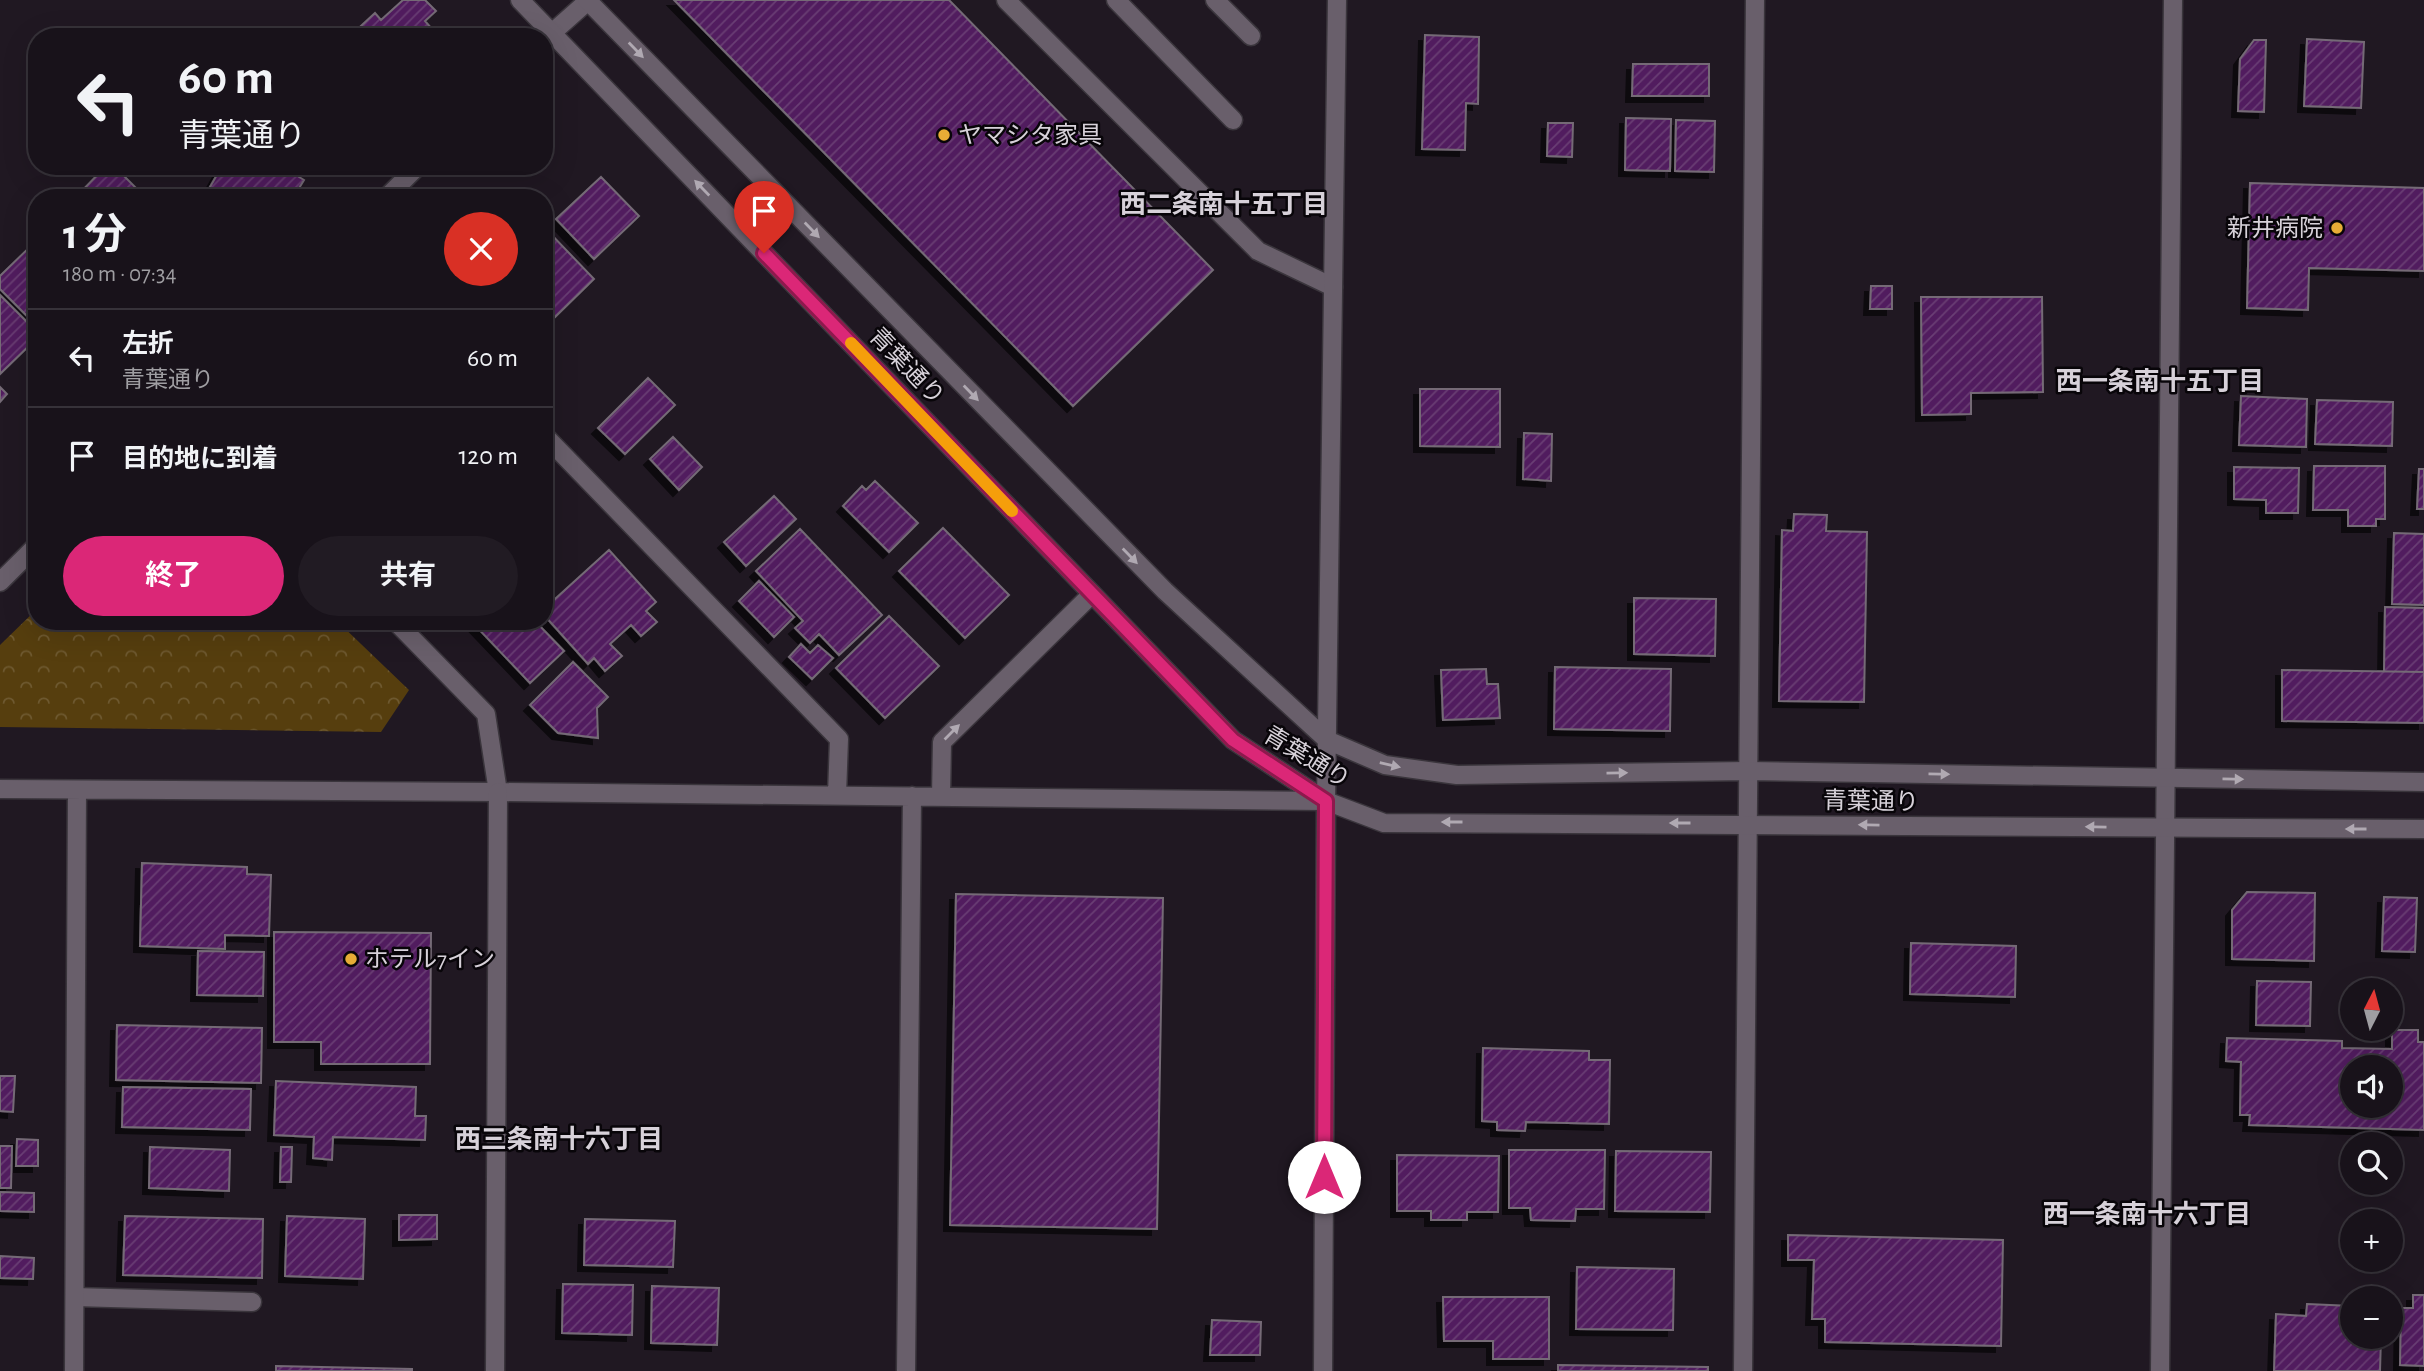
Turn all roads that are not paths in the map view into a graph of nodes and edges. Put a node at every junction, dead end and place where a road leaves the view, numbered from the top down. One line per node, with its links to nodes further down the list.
1 (520, 0): 9 (street, 青葉通り)
2 (588, 0): 10 (street); 22 (street, one-way to 22)
3 (1006, 0): 16 (street)
4 (1116, 0): 13 (street)
5 (1215, 0): 11 (street)
6 (1337, 0): 16 (street)
7 (1755, 0): 23 (street)
8 (2173, 0): 24 (street)
9 (542, 28)
10 (553, 32)
11 (1251, 36)
12 (553, 41): 20 (street, 青葉通り, one-way to 12)
13 (1233, 120)
14 (409, 175): 15 (street)
15 (395, 189)
16 (1333, 287): 22 (street)
17 (553, 444): 29 (street)
18 (28, 554): 19 (street)
19 (0, 582)
20 (1092, 594): 31 (street, one-way to 20); 32 (street, 青葉通り)
21 (404, 630): 28 (street)
22 (1327, 740): 23 (street, one-way to 23); 32 (street)
23 (1748, 771): 24 (street, one-way to 24); 33 (street)
24 (2165, 777): 25 (street, one-way to 25); 34 (street)
25 (2424, 782)
26 (0, 789): 27 (street)
27 (77, 790): 28 (street); 36 (street)
28 (498, 792): 29 (street); 39 (street)
29 (837, 795): 30 (street)
30 (912, 796): 31 (street); 40 (street)
31 (941, 796): 32 (street)
32 (1326, 801): 33 (street, 青葉通り, one-way to 32); 41 (street)
33 (1748, 824): 34 (street, 青葉通り, one-way to 33); 42 (street)
34 (2165, 828): 35 (street, 青葉通り, one-way to 34); 43 (street)
35 (2424, 829)
36 (75, 1297): 37 (street); 38 (street)
37 (252, 1301)
38 (74, 1371)
39 (495, 1371)
40 (906, 1371)
41 (1323, 1371)
42 (1743, 1371)
43 (2160, 1371)

